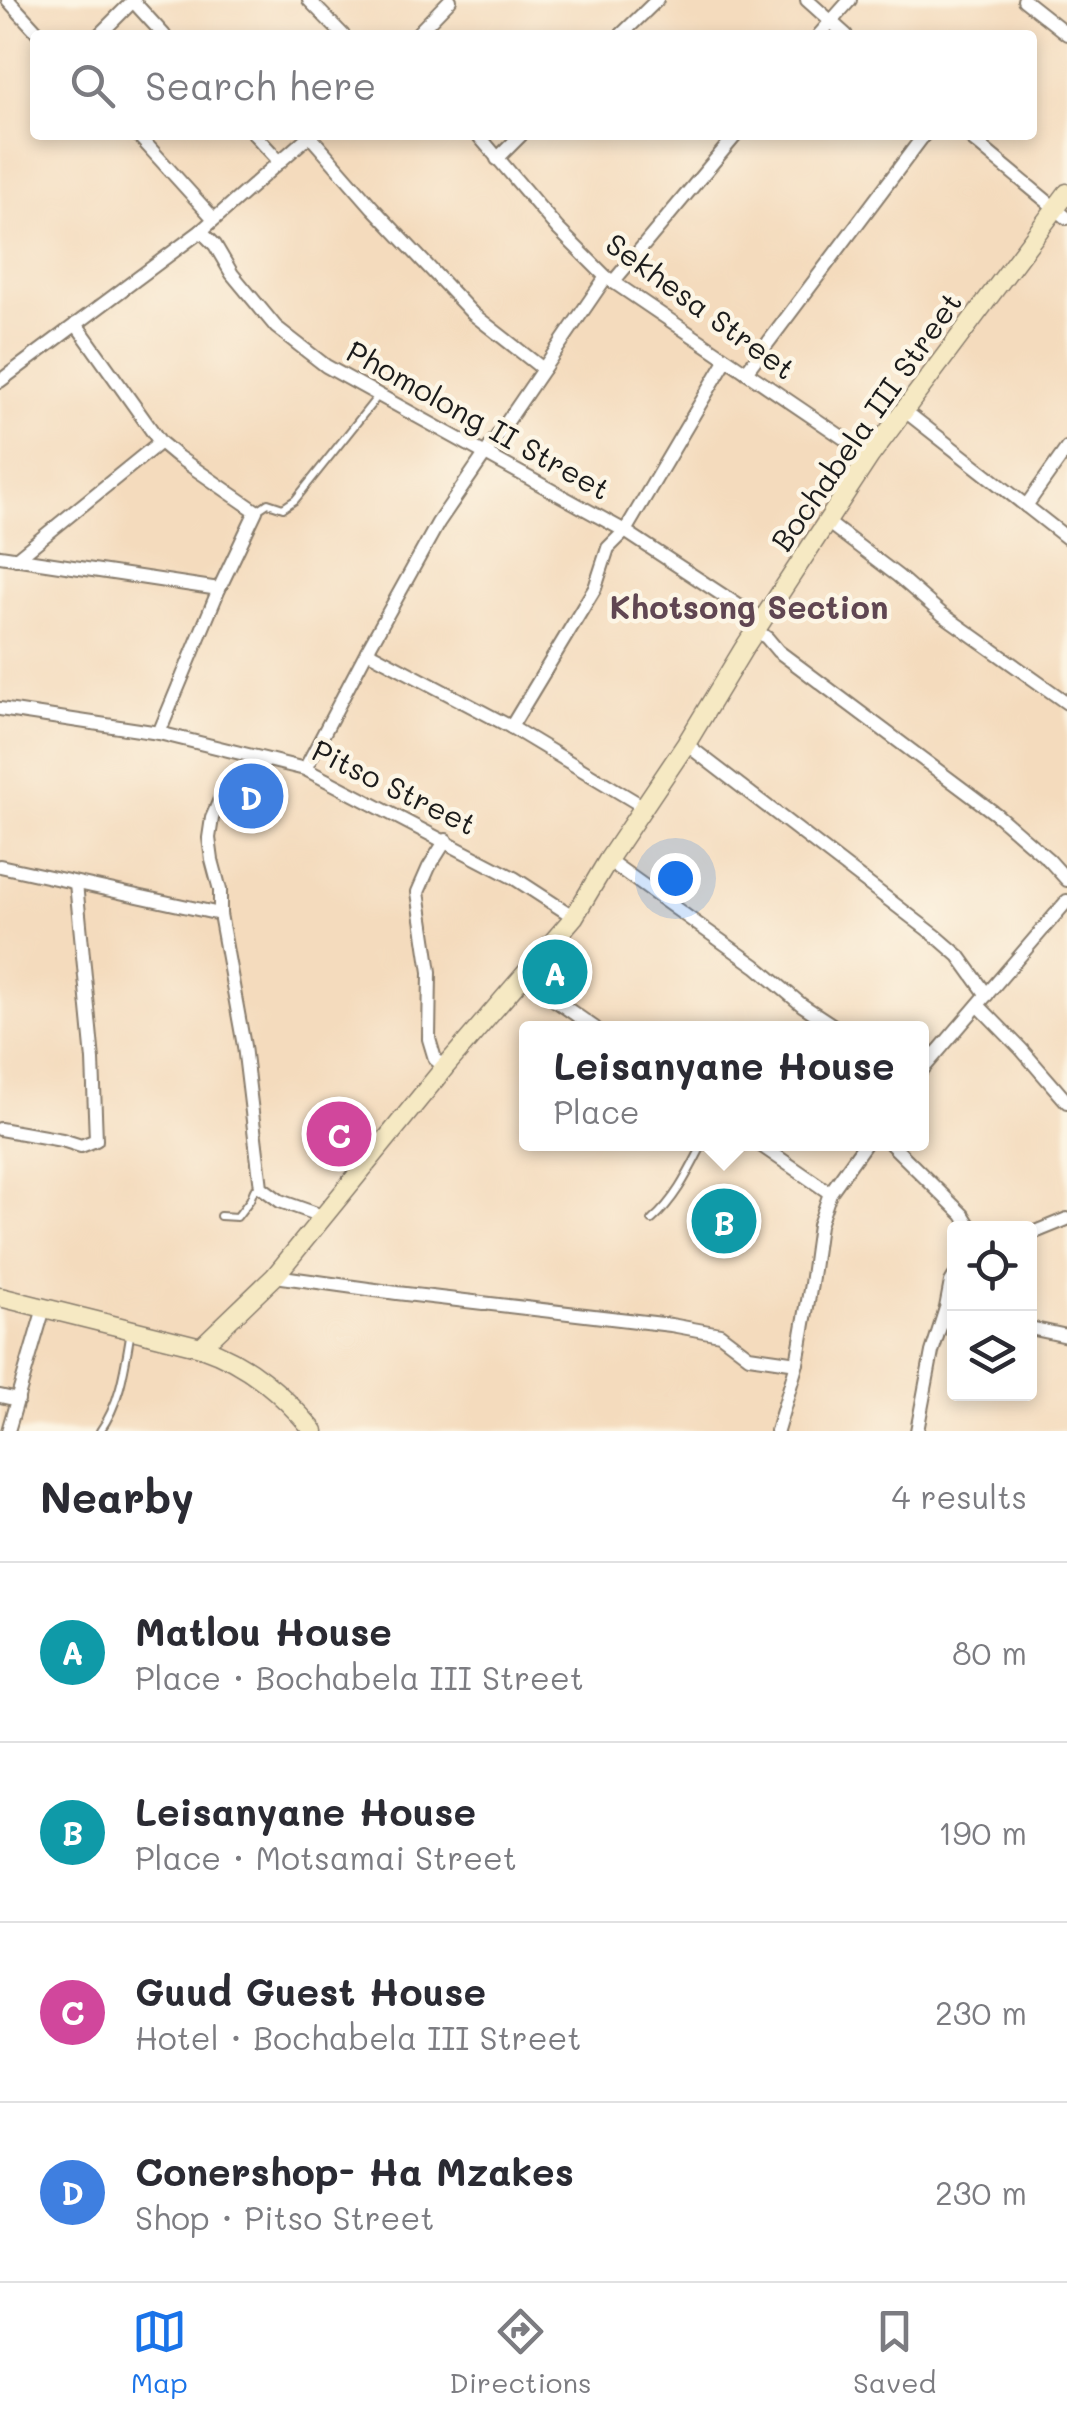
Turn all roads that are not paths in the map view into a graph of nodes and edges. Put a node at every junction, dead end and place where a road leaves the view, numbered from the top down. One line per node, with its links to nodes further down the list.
1 (8, 0): 10 (street)
2 (133, 0): 11 (street); 12 (street)
3 (310, 0): 13 (street)
4 (450, 0): 14 (street)
5 (657, 0): 15 (street)
6 (807, 0): 9 (street)
7 (850, 0): 9 (street)
8 (1024, 0): 18 (street)
9 (830, 21): 16 (street); 17 (street)
10 (35, 30)
11 (104, 30)
12 (160, 30)
13 (339, 30)
14 (421, 30)
15 (626, 30)
16 (823, 30)
17 (840, 30)
18 (1067, 34)
19 (142, 140): 31 (street)
20 (260, 140): 29 (street)
21 (304, 140): 29 (street)
22 (314, 140): 36 (street)
23 (482, 140): 28 (street, Sekhesa Street)
24 (516, 140): 28 (street)
25 (732, 140): 33 (street)
26 (920, 140): 37 (street)
27 (974, 140): 30 (street)
28 (497, 159): 33 (street, Sekhesa Street)
29 (280, 162): 31 (street)
30 (1063, 206): 40 (street, Bochabela III Street)
31 (214, 220): 32 (street)
32 (201, 230): 34 (street); 39 (street, Phomolong II Street)
33 (610, 280): 35 (street, Sekhesa Street); 36 (street)
34 (76, 324): 38 (street); 41 (street)
35 (726, 360): 37 (street, Sekhesa Street); 48 (street)
36 (543, 369): 43 (street)
37 (746, 372): 44 (street, Sekhesa Street)
38 (0, 380)
39 (378, 396): 43 (street, Phomolong II Street); 46 (lane)
40 (904, 412): 44 (street, Bochabela III Street); 45 (street)
41 (160, 442): 46 (street); 51 (street)
42 (1067, 448): 45 (street)
43 (485, 454): 48 (street, Phomolong II Street); 54 (street)
44 (870, 456): 47 (street, Bochabela III Street)
45 (1026, 506): 49 (street)
46 (256, 512): 52 (street)
47 (827, 522): 53 (street, Bochabela III Street); 55 (street)
48 (625, 532): 53 (street, Phomolong II Street); 57 (street)
49 (1067, 538)
50 (0, 556): 51 (street)
51 (16, 559): 52 (street)
52 (219, 589): 58 (street)
53 (759, 626): 59 (street, Bochabela III Street); 66 (street, Phomolong II Street)
54 (367, 651): 57 (street); 61 (street)
55 (1067, 703)
56 (0, 708): 58 (street, Pitso Street)
57 (512, 727): 62 (street)
58 (159, 734): 60 (street, Pitso Street)
59 (686, 744): 62 (street, Bochabela III Street); 72 (street)
60 (268, 760): 61 (street, Pitso Street); 69 (street)
61 (305, 769): 63 (street, Pitso Street)
62 (644, 808): 64 (street, Bochabela III Street)
63 (446, 840): 70 (street, Pitso Street); 76 (street)
64 (608, 860): 70 (street, Bochabela III Street); 74 (street)
65 (0, 866): 67 (street)
66 (1067, 880)
67 (76, 883): 69 (street); 78 (street)
68 (1067, 900): 72 (street)
69 (220, 914): 83 (street)
70 (574, 917): 71 (street, Bochabela III Street)
71 (523, 978): 73 (street); 76 (street, Bochabela III Street)
72 (983, 1000): 75 (street); 77 (street)
73 (585, 1021)
74 (826, 1021)
75 (929, 1062)
76 (444, 1067): 86 (street, Bochabela III Street)
77 (1067, 1102)
78 (0, 1129)
79 (700, 1151): 88 (lane)
80 (770, 1151): 84 (street)
81 (860, 1151): 84 (street)
82 (898, 1151): 89 (street)
83 (261, 1188): 85 (lane); 86 (street)
84 (830, 1192): 99 (street)
85 (220, 1216)
86 (325, 1217): 91 (street, Bochabela III Street)
87 (1067, 1218): 90 (street)
88 (652, 1220)
89 (967, 1221)
90 (1037, 1231)
91 (275, 1276): 98 (street, Bochabela III Street); 99 (street)
92 (0, 1297): 93 (street)
93 (44, 1308): 95 (street); 101 (street)
94 (949, 1311): 106 (street)
95 (131, 1329): 98 (street); 103 (lane)
96 (1037, 1330): 97 (street)
97 (1067, 1336)
98 (200, 1346): 104 (street)
99 (797, 1363): 105 (street)
100 (0, 1396): 101 (street)
101 (18, 1400): 102 (street)
102 (8, 1431)
103 (100, 1431)
104 (314, 1431)
105 (777, 1431)
106 (917, 1431)

